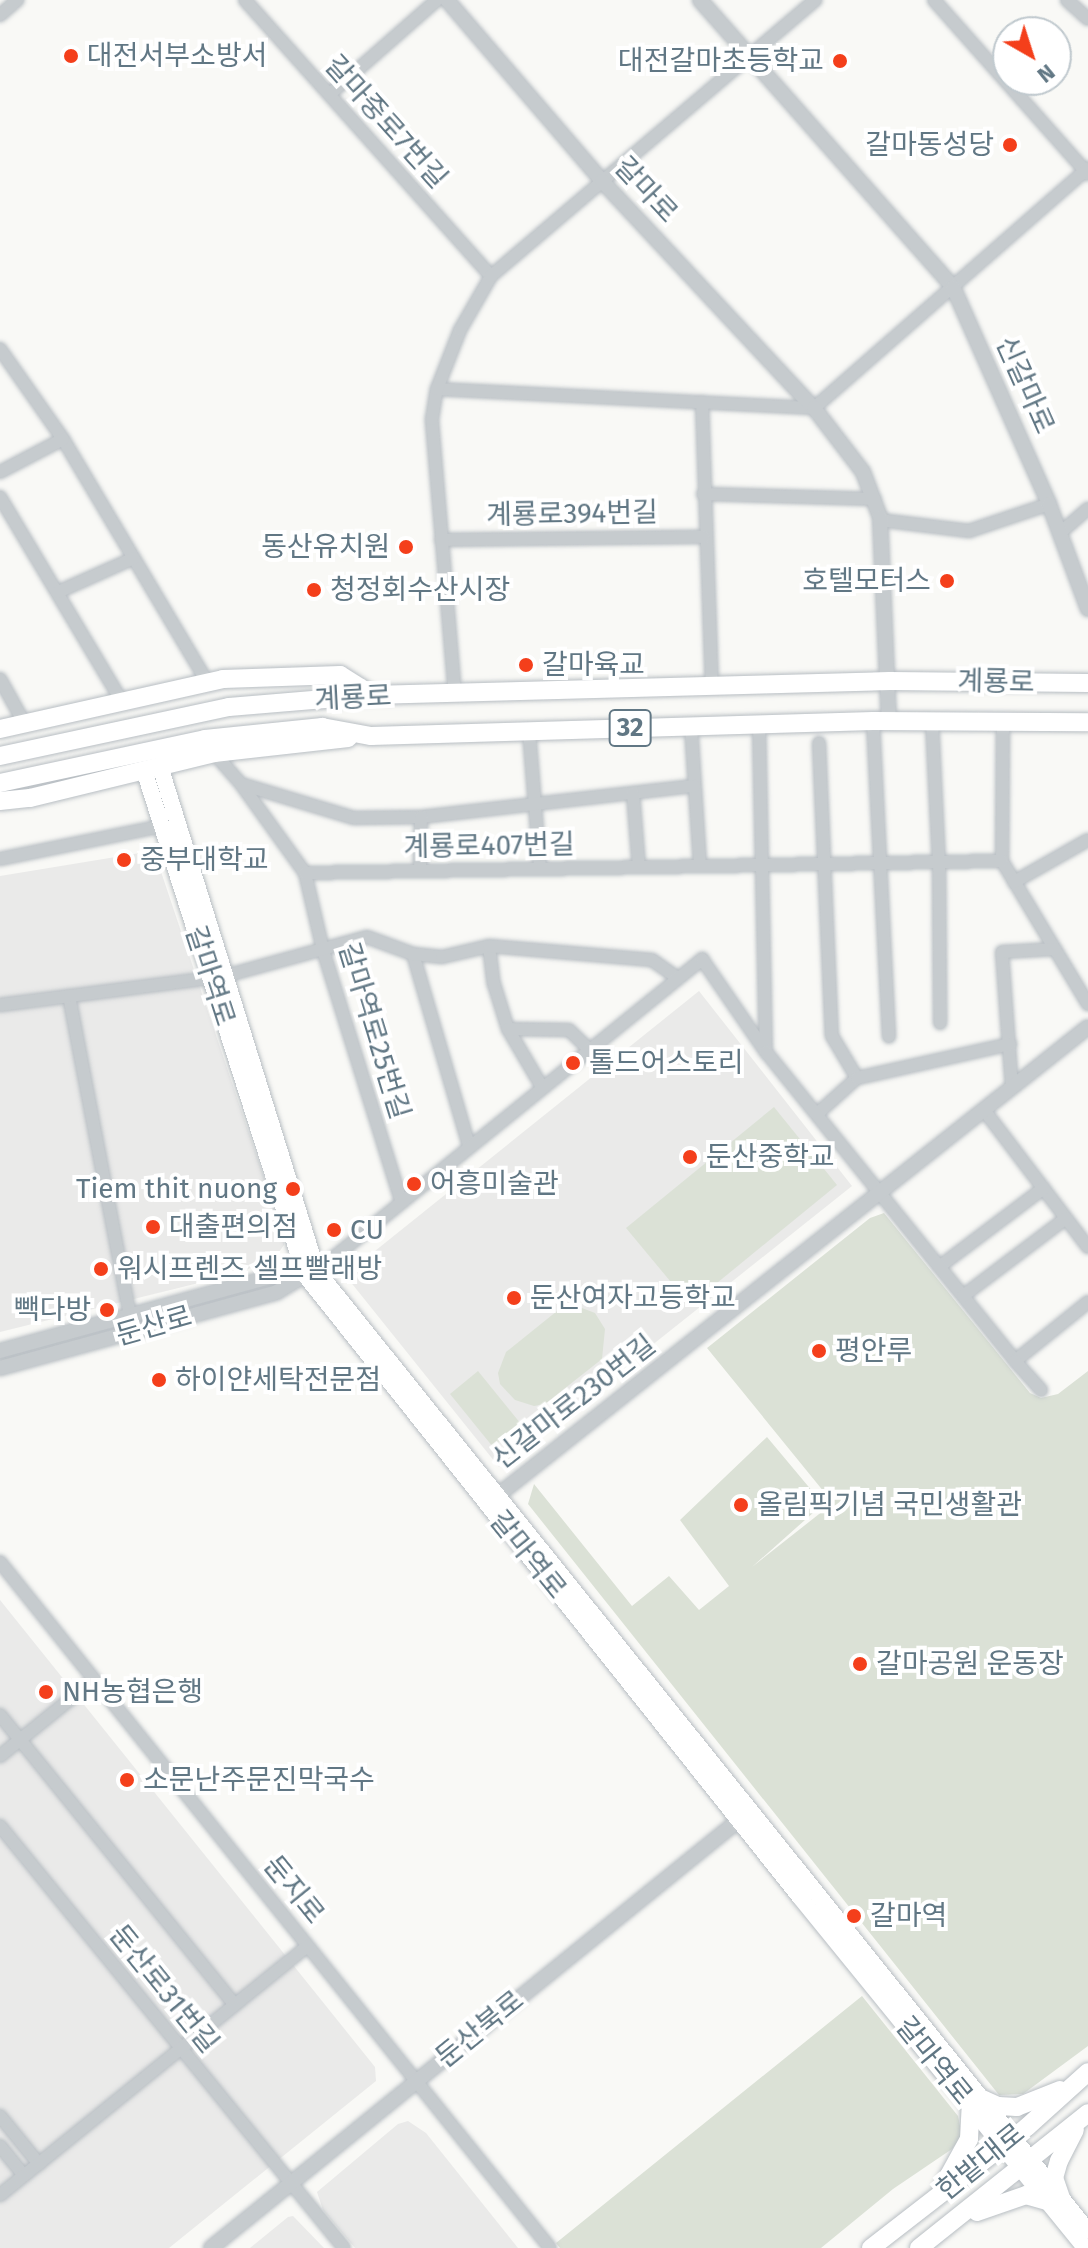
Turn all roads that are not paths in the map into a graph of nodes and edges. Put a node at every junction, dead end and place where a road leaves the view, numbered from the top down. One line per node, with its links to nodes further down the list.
1 (17, 0): 9 (street)
2 (245, 0): 12 (street, 갈마중로7번길)
3 (437, 0): 12 (street)
4 (447, 0): 14 (street, 갈마로)
5 (700, 0): 11 (street, 신갈마로)
6 (815, 0): 11 (street)
7 (934, 0): 13 (street)
8 (1067, 0): 10 (street)
9 (0, 15)
10 (1088, 19)
11 (750, 57): 14 (street); 16 (street, 신갈마로)
12 (330, 94): 15 (street, 갈마중로7번길)
13 (1087, 171): 16 (street)
14 (602, 181): 15 (street); 20 (street, 갈마로)
15 (491, 276): 18 (street)
16 (953, 287): 20 (street); 26 (street, 신갈마로)
17 (0, 349): 21 (street)
18 (437, 389): 19 (street); 31 (street)
19 (702, 402): 20 (street); 23 (street)
20 (814, 408): 25 (street, 갈마로)
21 (63, 439): 22 (street); 32 (street)
22 (0, 472)
23 (703, 494): 25 (street); 30 (street)
24 (0, 497): 33 (street)
25 (875, 499): 28 (street, 갈마로)
26 (1049, 504): 28 (street); 29 (street, 신갈마로)
27 (1088, 509): 29 (street)
28 (880, 520): 36 (street, 갈마로)
29 (1060, 533): 34 (street, 신갈마로)
30 (704, 537): 31 (street, 계룡로394번길); 39 (street)
31 (441, 540): 41 (street)
32 (134, 558): 33 (street); 37 (street)
33 (58, 592): 42 (street)
34 (1088, 609)
35 (0, 680): 48 (street)
36 (890, 681): 38 (main road, 계룡로 / 32); 39 (main road, 계룡로 / 32); 43 (street, 갈마로)
37 (207, 682): 40 (main road); 42 (main road)
38 (1088, 683)
39 (712, 685): 41 (main road, 계룡로 / 32)
40 (372, 695): 41 (main road, 계룡로 / 32); 55 (main road, 계룡로 / 32)
41 (455, 695)
42 (123, 703): 48 (main road)
43 (881, 721): 44 (main road, 계룡로 / 32); 47 (main road, 계룡로 / 32); 69 (street)
44 (932, 721): 45 (main road, 계룡로 / 32); 68 (street)
45 (1003, 721): 46 (main road, 계룡로 / 32); 67 (street)
46 (1088, 722)
47 (759, 724): 49 (main road, 계룡로 / 32); 71 (street)
48 (26, 726): 50 (main road)
49 (691, 726): 51 (main road, 계룡로 / 32); 59 (street)
50 (0, 729)
51 (529, 731): 52 (main road, 계룡로 / 32); 62 (street)
52 (371, 736): 54 (main road, 32); 57 (main road, 계룡로 / 32)
53 (819, 743): 70 (street)
54 (214, 753): 56 (main road, 32); 58 (street)
55 (0, 756)
56 (152, 768): 61 (main road, 32); 64 (main road, 갈마역로); 82 (main road, 갈마역로)
57 (0, 783)
58 (241, 784): 63 (street); 76 (street)
59 (694, 786): 60 (street); 72 (street)
60 (633, 793): 62 (street); 73 (street)
61 (0, 801)
62 (536, 803): 63 (street); 74 (street)
63 (421, 817): 75 (street)
64 (162, 826): 66 (street); 82 (main road, 갈마역로)
65 (1088, 840): 77 (street)
66 (0, 859)
67 (1002, 861): 68 (street, 계룡로407번길); 77 (street)
68 (939, 862): 69 (street, 계룡로407번길); 87 (street)
69 (880, 863): 70 (street, 계룡로407번길); 90 (street)
70 (825, 864): 71 (street, 계룡로407번길); 94 (street)
71 (763, 865): 72 (street, 계룡로407번길); 93 (street)
72 (700, 866): 73 (street, 계룡로407번길)
73 (639, 867): 74 (street, 계룡로407번길)
74 (540, 869): 75 (street, 계룡로407번길)
75 (420, 871): 76 (street, 계룡로407번길)
76 (305, 873): 80 (street, 갈마역로25번길)
77 (1014, 882): 79 (street)
78 (489, 946): 81 (street); 83 (street); 89 (street)
79 (1055, 949): 85 (street); 91 (street)
80 (323, 950): 81 (street); 82 (street); 102 (street, 갈마역로25번길)
81 (413, 954): 99 (street, 갈마역로25번길)
82 (218, 977): 84 (street); 106 (main road, 갈마역로)
83 (676, 977): 92 (street); 93 (street)
84 (69, 996): 86 (street); 109 (street)
85 (1088, 1004)
86 (0, 1005)
87 (940, 1023)
88 (1088, 1027): 96 (street, 신갈마로230번길)
89 (508, 1029): 92 (street); 95 (street)
90 (889, 1037)
91 (1010, 1044): 94 (street); 96 (street)
92 (589, 1049): 95 (street)
93 (766, 1052): 98 (street)
94 (857, 1078): 98 (street)
95 (542, 1087): 99 (street)
96 (1012, 1088): 97 (street, 신갈마로230번길)
97 (984, 1110): 100 (street); 101 (street, 신갈마로230번길)
98 (817, 1114): 101 (street)
99 (469, 1146): 102 (street)
100 (1044, 1188): 103 (street); 105 (street)
101 (880, 1193): 105 (street); 114 (street, 신갈마로230번길)
102 (401, 1201): 106 (street)
103 (1066, 1218): 104 (street); 107 (street)
104 (1088, 1247)
105 (939, 1267): 107 (street)
106 (311, 1273): 109 (street, 둔산로); 112 (street, 둔산로); 114 (main road, 갈마역로); 120 (main road, 갈마역로)
107 (963, 1296): 111 (street)
108 (1088, 1302): 111 (street)
109 (130, 1316): 110 (street, 둔산로)
110 (0, 1351)
111 (1015, 1361): 113 (street)
112 (0, 1368)
113 (1041, 1390)
114 (497, 1496): 120 (main road, 갈마역로)
115 (0, 1562): 116 (street, 둔지로)
116 (94, 1680): 118 (street); 122 (street, 둔지로)
117 (0, 1715): 118 (street)
118 (20, 1740): 119 (street); 123 (street)
119 (0, 1756)
120 (745, 1816): 126 (street, 둔산북로); 128 (main road, 갈마역로)
121 (0, 1826): 124 (street, 둔산로31번길)
122 (308, 1946): 123 (street); 126 (street, 둔지로)
123 (235, 2005): 124 (street)
124 (181, 2049): 133 (street); 136 (street, 둔산로31번길)
125 (1088, 2072): 127 (main road, 한밭대로)
126 (416, 2081): 136 (street, 둔산북로); 144 (street, 둔지로)
127 (1067, 2089): 128 (main road); 131 (main road, 한밭대로)
128 (976, 2102): 131 (main road, 갈마역로); 138 (main road)
129 (1088, 2114): 134 (main road, 한밭대로); 139 (main road)
130 (0, 2116): 133 (street)
131 (1007, 2142): 134 (main road, 갈마역로); 138 (main road, 한밭대로)
132 (0, 2146): 135 (street)
133 (39, 2164): 135 (street)
134 (1026, 2165): 139 (main road, 갈마역로); 140 (main road, 한밭대로)
135 (24, 2176): 137 (street)
136 (290, 2182): 142 (street, 둔산북로); 143 (street, 둔산로31번길)
137 (0, 2195)
138 (938, 2197): 145 (main road, 한밭대로)
139 (1054, 2199): 140 (main road); 141 (main road, 갈마역로); 147 (main road, 갈마역로)
140 (958, 2217): 146 (main road, 한밭대로)
141 (1088, 2231)
142 (211, 2248)
143 (344, 2248)
144 (550, 2248)
145 (871, 2248)
146 (919, 2248)
147 (1085, 2248)

